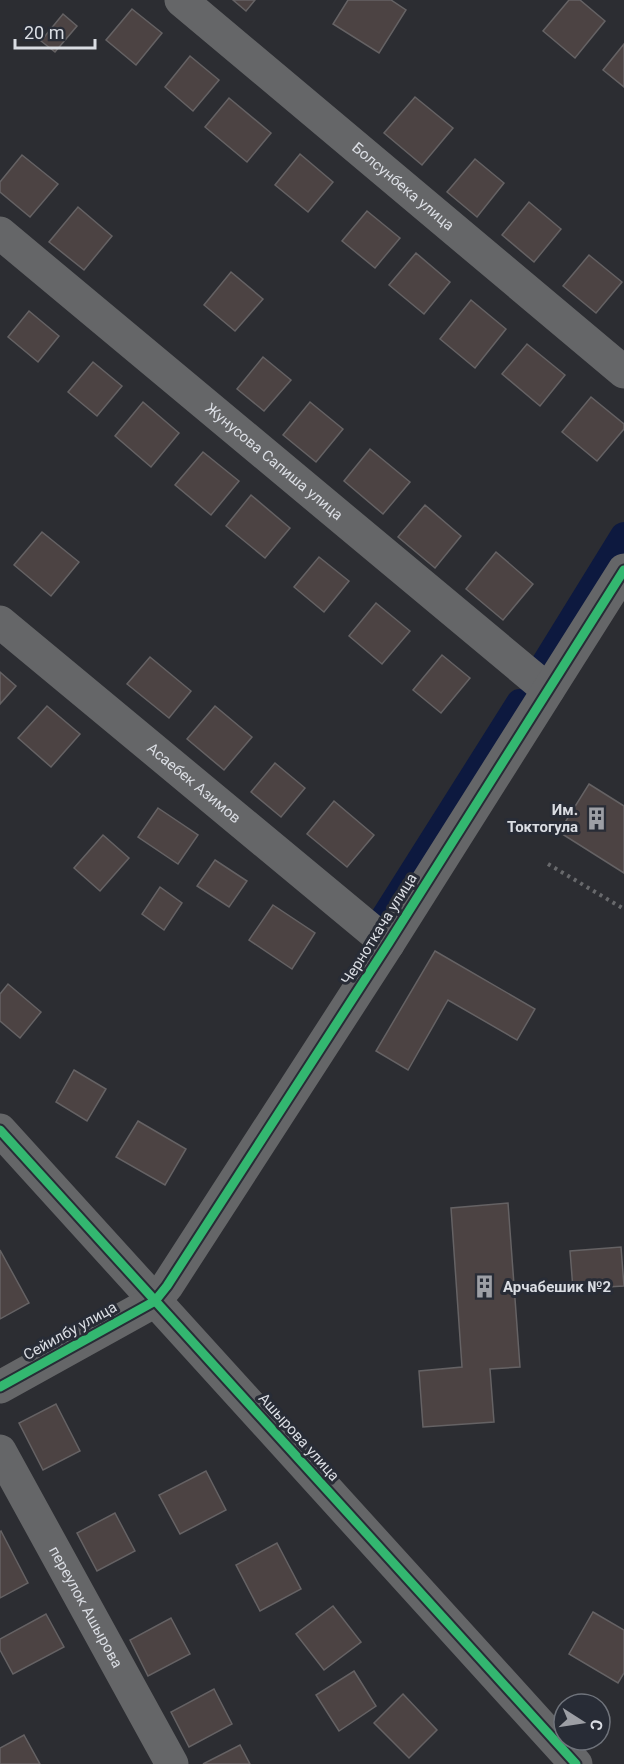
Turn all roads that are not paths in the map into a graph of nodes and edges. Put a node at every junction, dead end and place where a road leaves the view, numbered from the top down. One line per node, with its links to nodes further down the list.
1 (181, 0): 3 (street, Болсунбека улица)
2 (0, 233): 6 (street, Жунусова Сапиша улица)
3 (624, 372)
4 (624, 570): 6 (street, Черноткача улица)
5 (0, 622): 7 (street, Асаебек Азимов)
6 (548, 690): 7 (street, Черноткача улица)
7 (388, 944): 9 (street, Черноткача улица)
8 (0, 1130): 9 (street, Ашырова улица)
9 (155, 1301): 10 (street, Сейилбу улица); 13 (street, Ашырова улица)
10 (0, 1387)
11 (0, 1451): 12 (street, переулок Ашырова)
12 (171, 1764)
13 (576, 1764)

